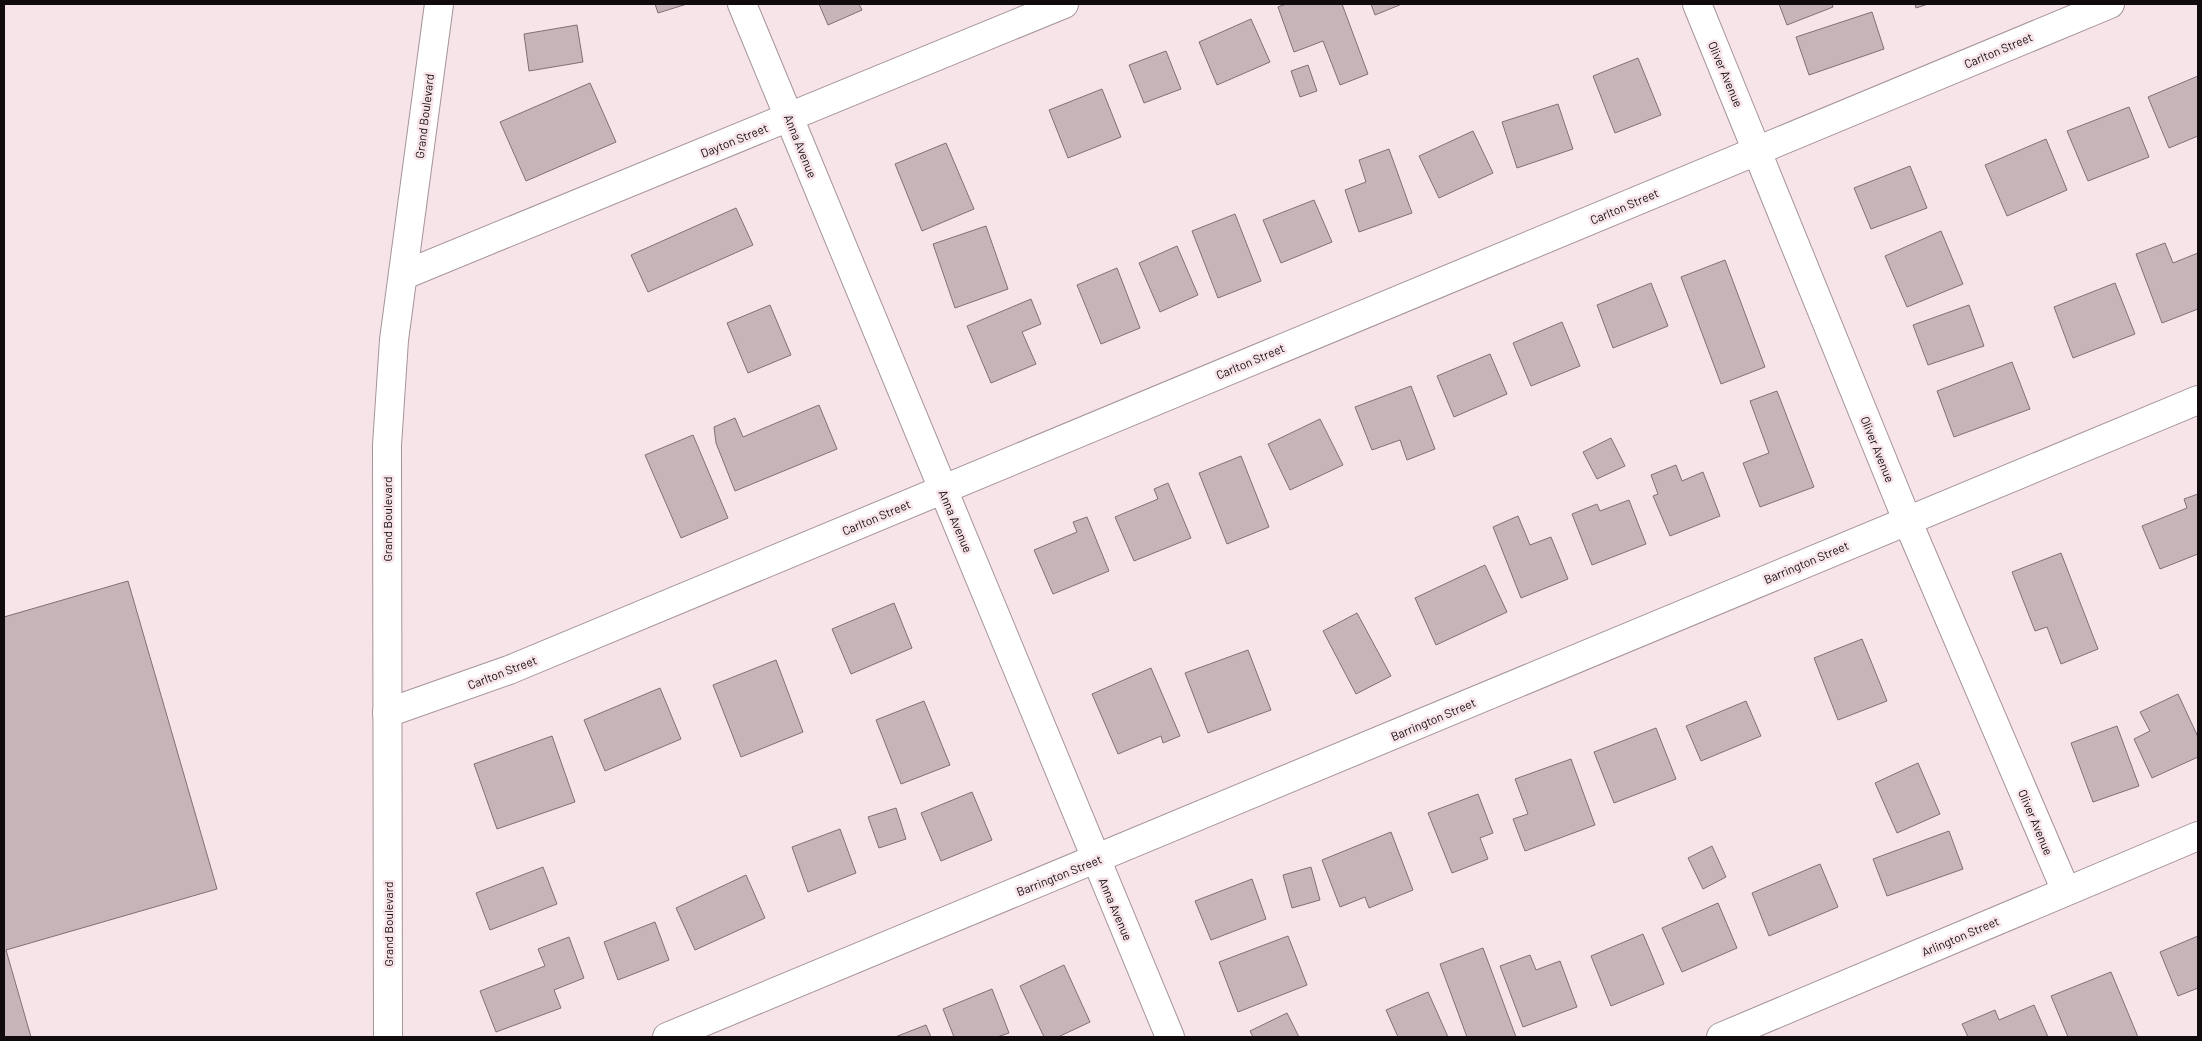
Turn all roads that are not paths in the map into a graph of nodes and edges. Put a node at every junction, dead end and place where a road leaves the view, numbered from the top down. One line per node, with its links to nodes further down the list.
1 (439, 4): 8 (street, Grand Boulevard)
2 (742, 4): 6 (street, Anna Avenue)
3 (1064, 4): 6 (street, Dayton Street)
4 (1697, 4): 7 (street, Oliver Avenue)
5 (2110, 4): 7 (street, Carlton Street)
6 (789, 118): 8 (street, Dayton Street); 10 (street, Anna Avenue)
7 (1758, 150): 10 (street, Carlton Street); 11 (street, Oliver Avenue)
8 (404, 275): 12 (street, Grand Boulevard)
9 (2198, 400): 11 (street, Barrington Street)
10 (943, 489): 12 (street, Carlton Street); 14 (street, Anna Avenue)
11 (1907, 520): 14 (street, Barrington Street); 15 (street, Oliver Avenue)
12 (387, 713): 16 (street, Grand Boulevard)
13 (2198, 836): 15 (street, Arlington Street)
14 (1096, 860): 17 (street, Barrington Street); 18 (street, Anna Avenue)
15 (2066, 891): 19 (street, Arlington Street)
16 (388, 1037)
17 (667, 1037)
18 (1170, 1037)
19 (1721, 1037)

